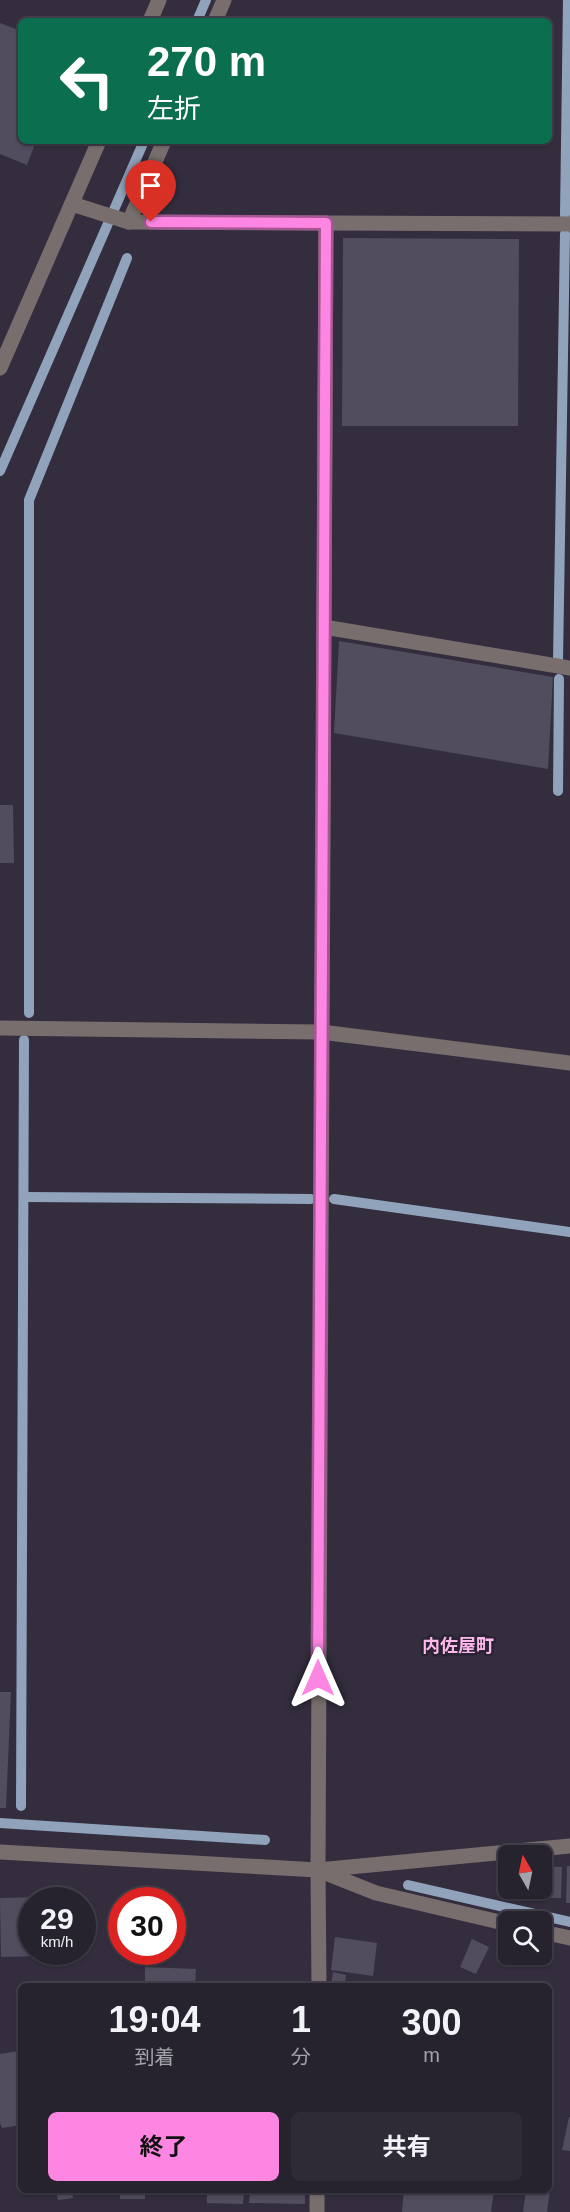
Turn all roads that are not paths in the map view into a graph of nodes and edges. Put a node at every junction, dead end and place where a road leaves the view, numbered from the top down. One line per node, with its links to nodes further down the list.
1 (159, 0): 3 (street)
2 (224, 0): 4 (street)
3 (151, 18)
4 (216, 18)
5 (98, 144): 7 (street)
6 (163, 144): 8 (street)
7 (72, 204): 8 (street); 11 (street)
8 (125, 221): 9 (street)
9 (326, 223): 10 (street); 12 (street)
10 (570, 224)
11 (0, 368)
12 (324, 627): 13 (street); 15 (street)
13 (570, 668)
14 (0, 1028): 15 (street)
15 (321, 1032): 16 (street); 19 (street)
16 (570, 1063)
17 (570, 1846): 19 (street)
18 (0, 1851): 19 (street)
19 (318, 1870): 20 (street); 23 (street)
20 (498, 1922)
21 (552, 1934): 22 (street)
22 (570, 1938)
23 (319, 1983)
24 (317, 2193): 25 (street)
25 (317, 2212)

